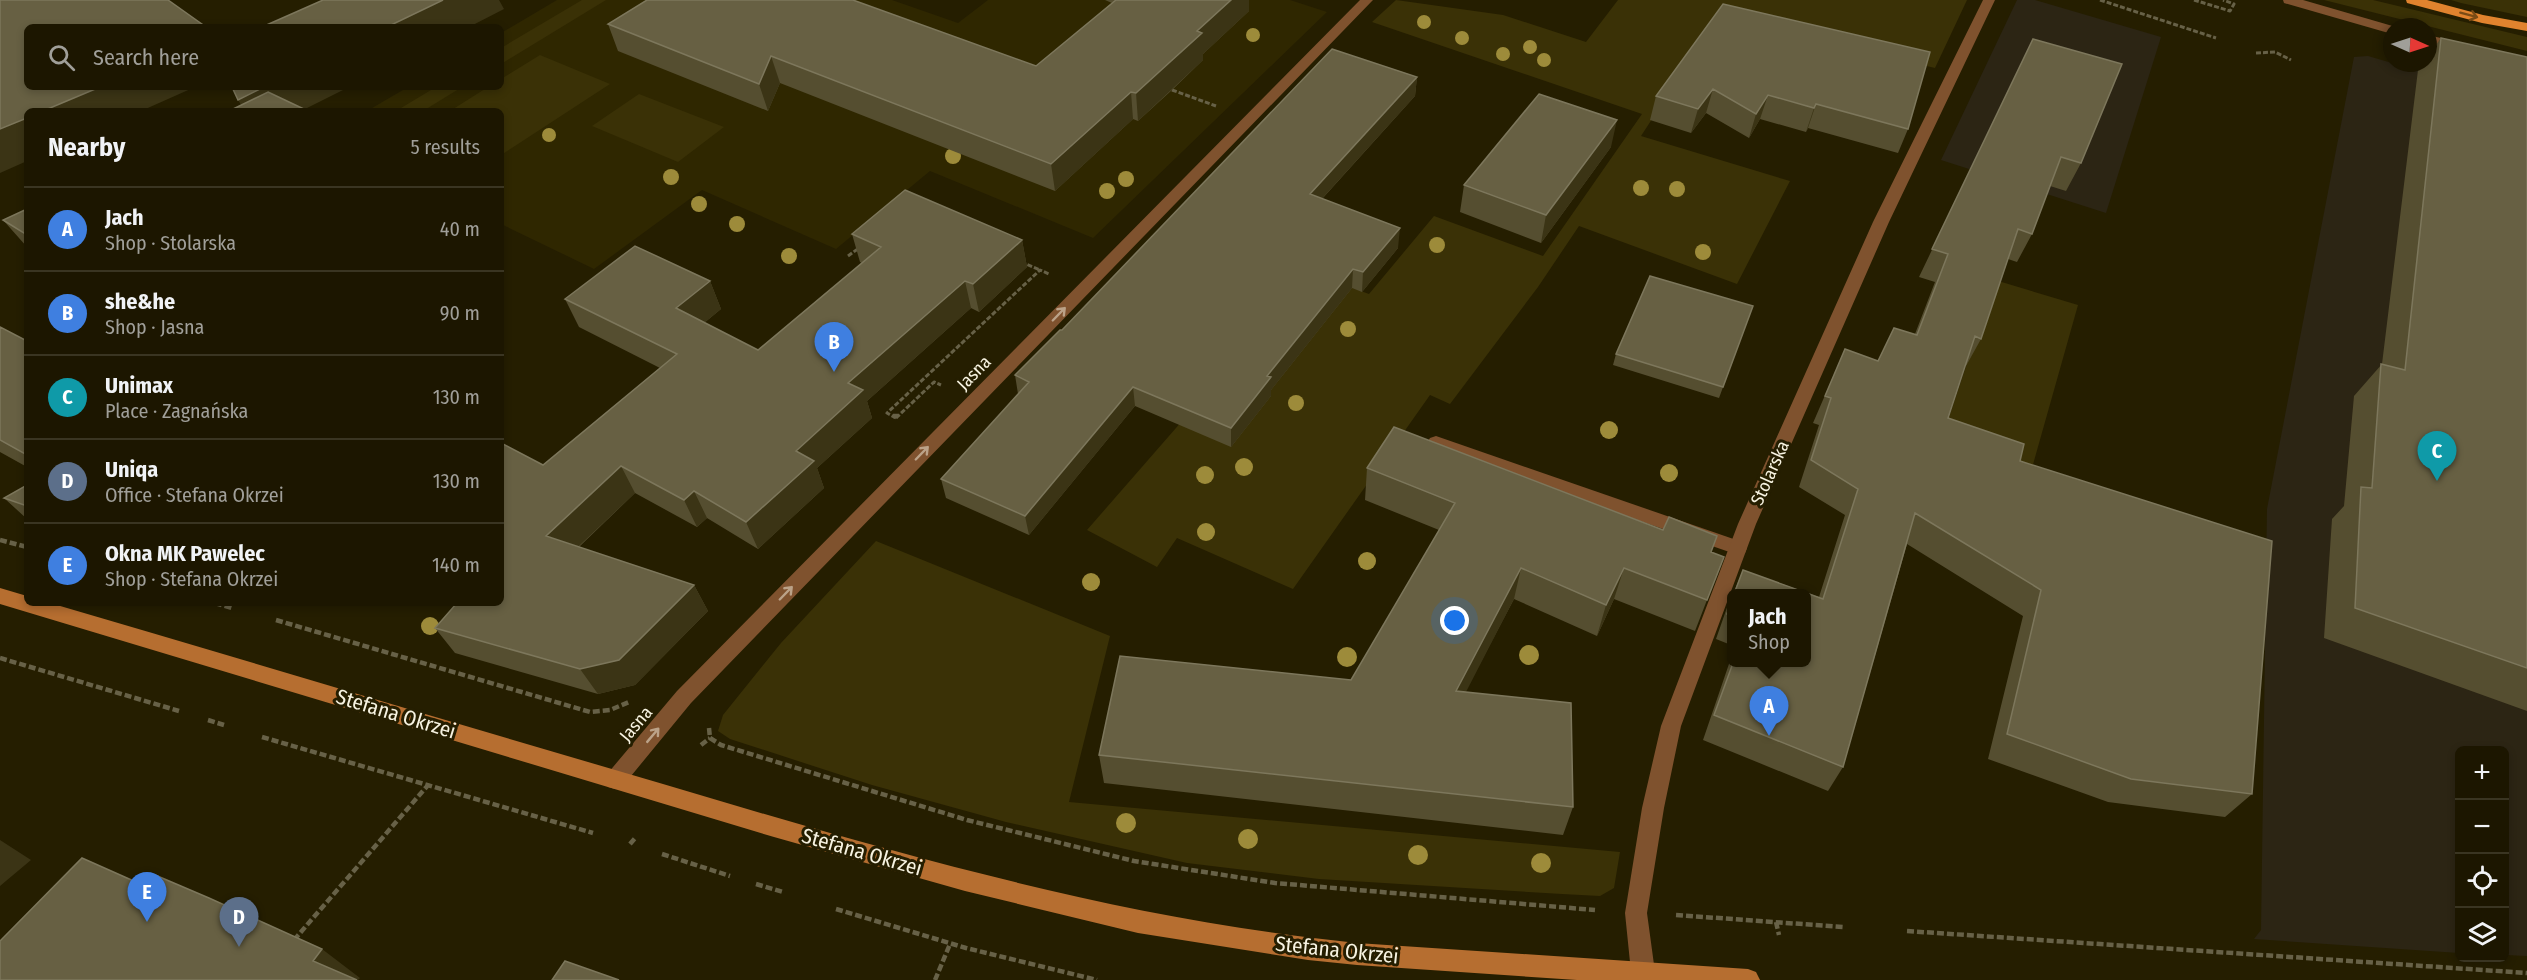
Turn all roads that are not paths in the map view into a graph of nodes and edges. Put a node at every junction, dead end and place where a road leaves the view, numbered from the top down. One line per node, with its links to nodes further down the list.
1 (1367, 0): 14 (street, Jasna, one-way to 1)
2 (1989, 0): 10 (street, Stolarska)
3 (2289, 0): 5 (street)
4 (2412, 0): 6 (main road, one-way to 6)
5 (2383, 27)
6 (2527, 27)
7 (2437, 41): 8 (street)
8 (2472, 50)
9 (1436, 443): 10 (street)
10 (1738, 548): 15 (street, Stolarska)
11 (0, 596): 12 (street, Stefana Okrzei)
12 (24, 603)
13 (33, 606): 14 (street, Stefana Okrzei)
14 (615, 780): 15 (street, Stefana Okrzei)
15 (1642, 972): 16 (street, Stefana Okrzei)
16 (1748, 980)

